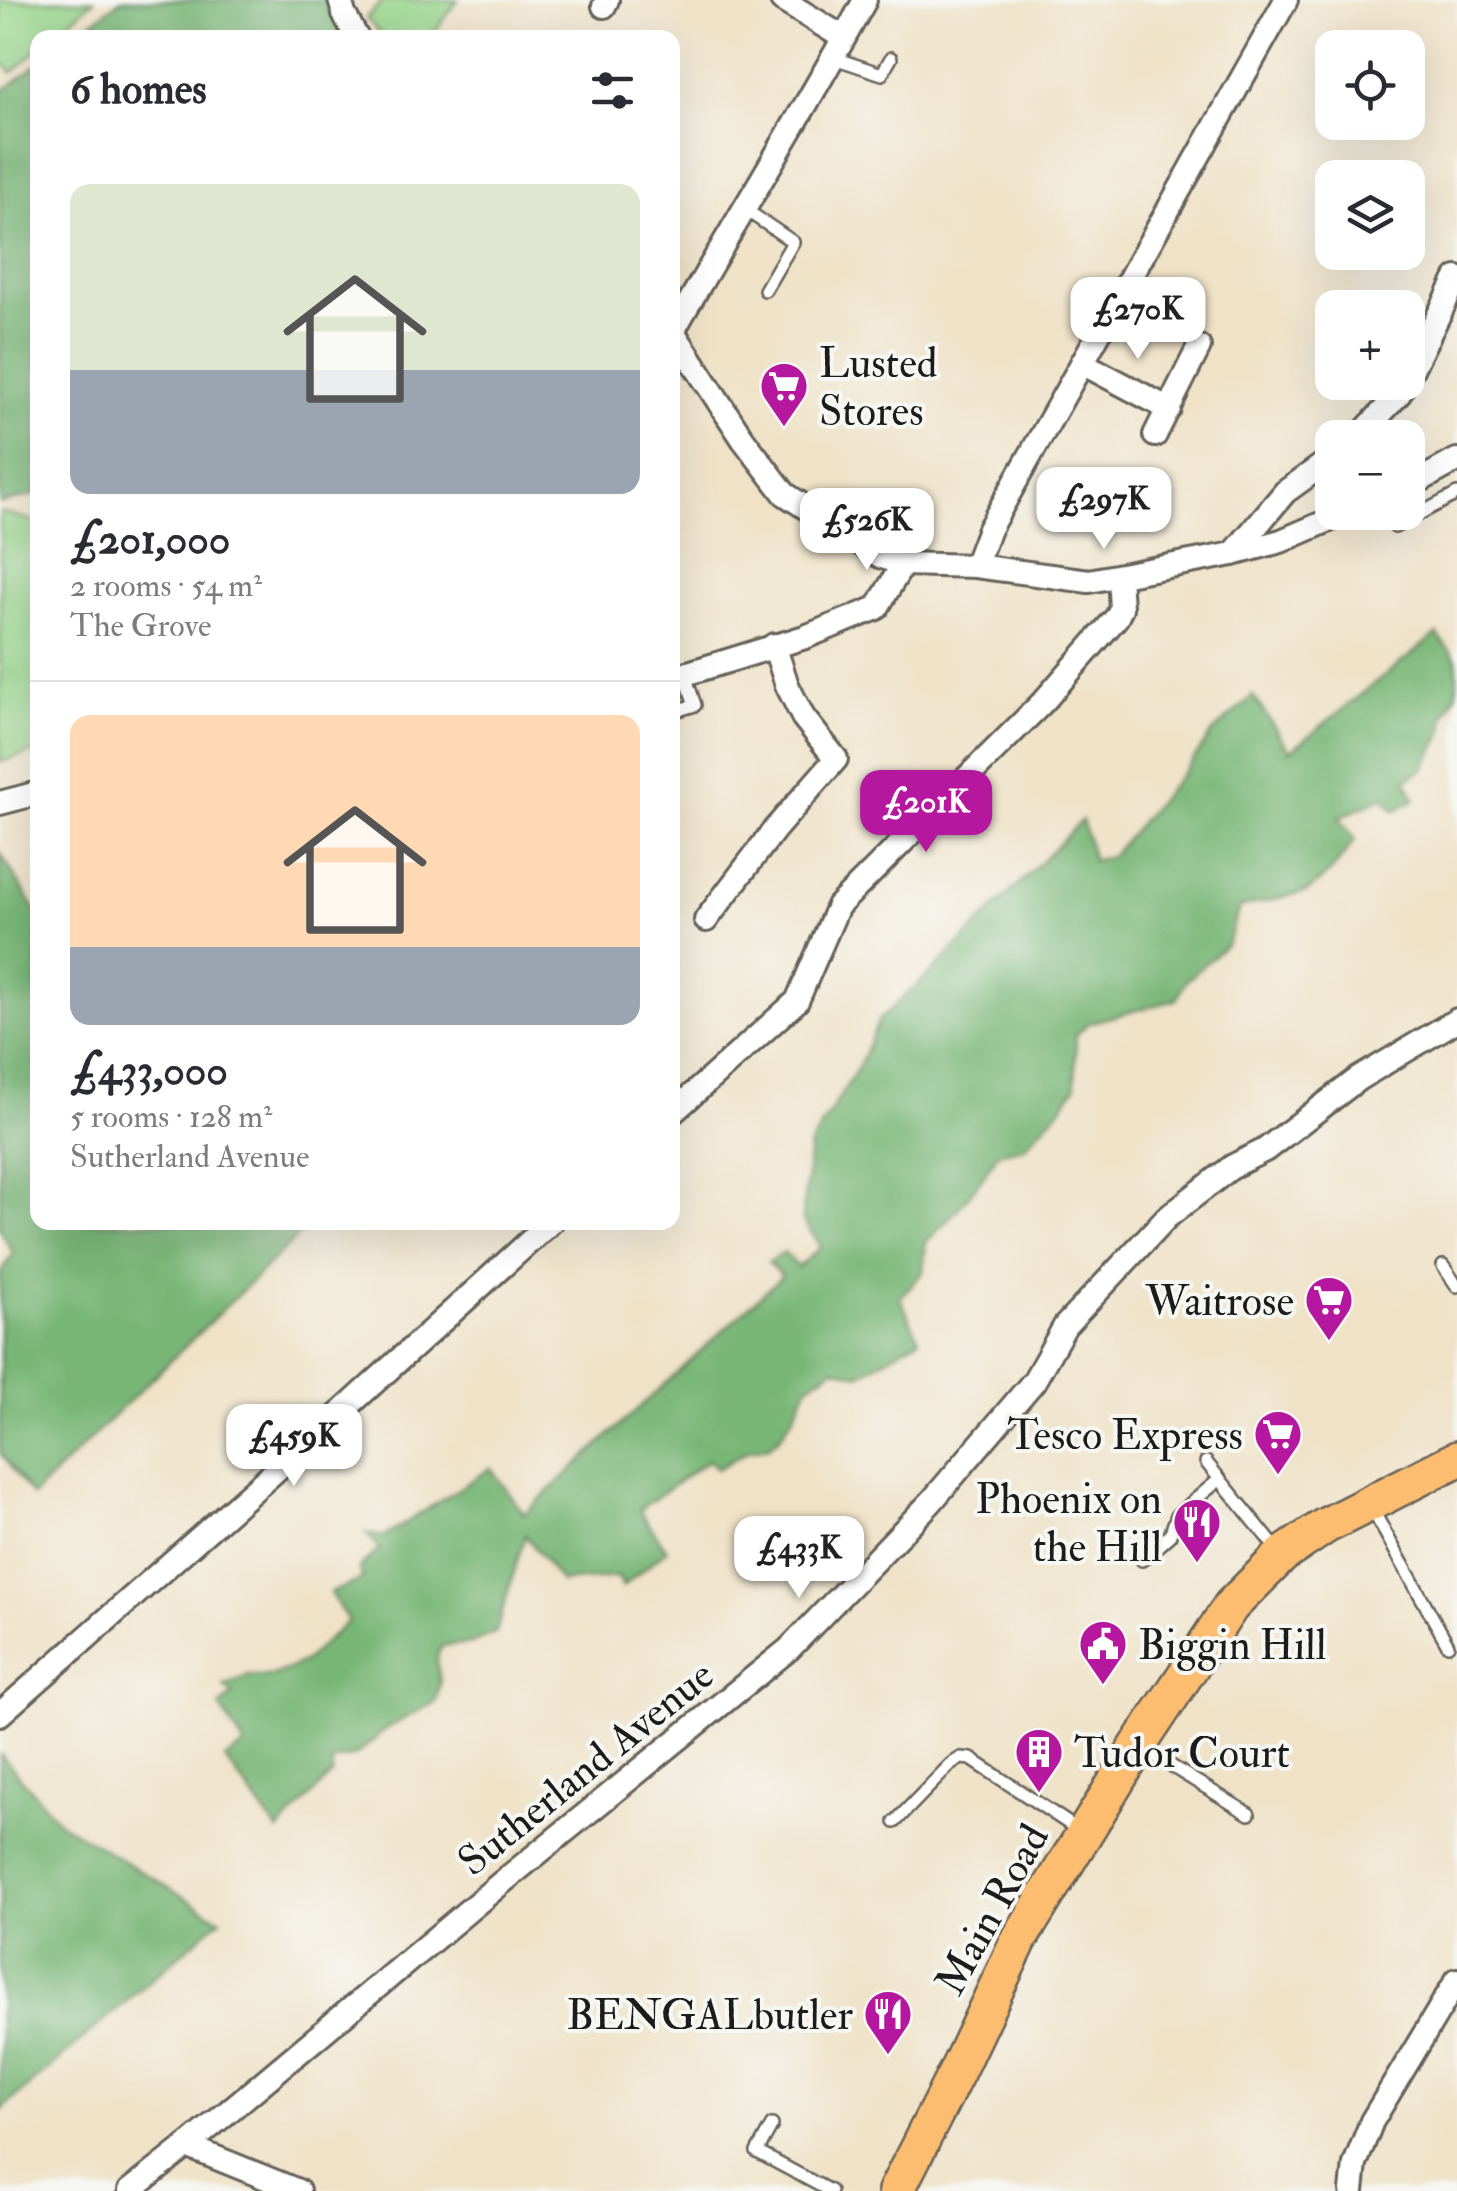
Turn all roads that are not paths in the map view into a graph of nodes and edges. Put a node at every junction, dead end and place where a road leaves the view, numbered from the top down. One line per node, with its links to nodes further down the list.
1 (340, 0): 5 (street)
2 (782, 0): 6 (street)
3 (864, 0): 6 (street)
4 (1286, 0): 15 (street)
5 (353, 30)
6 (839, 48): 7 (lane); 8 (street)
7 (890, 58)
8 (743, 208): 10 (lane); 11 (street)
9 (1457, 278): 13 (street)
10 (765, 290)
11 (680, 318)
12 (680, 341): 28 (street)
13 (1425, 342)
14 (1199, 346): 17 (street)
15 (1082, 363): 17 (street); 29 (street)
16 (1393, 400): 18 (street)
17 (1169, 409): 19 (street)
18 (1375, 420)
19 (1155, 435)
20 (1457, 460): 22 (street)
21 (1315, 470): 27 (street)
22 (1425, 478)
23 (1457, 494): 25 (lane)
24 (1425, 505): 25 (lane)
25 (1427, 508)
26 (1315, 527): 27 (street)
27 (1232, 554): 30 (street)
28 (903, 564): 29 (street); 31 (street)
29 (976, 566): 30 (street)
30 (1119, 576): 39 (street)
31 (774, 645): 32 (street); 37 (street)
32 (680, 676)
33 (680, 678): 34 (lane)
34 (680, 710)
35 (30, 795): 36 (street)
36 (0, 803)
37 (706, 920)
38 (1457, 1020): 57 (street, Sutherland Avenue)
39 (680, 1106)
40 (542, 1230): 50 (street)
41 (1442, 1266): 42 (lane)
42 (1457, 1286)
43 (1457, 1459): 46 (main road, Main Road)
44 (1206, 1462): 45 (lane)
45 (1220, 1479): 47 (lane); 48 (lane)
46 (1370, 1504): 47 (main road, Main Road); 49 (lane)
47 (1282, 1555): 51 (main road, Main Road)
48 (1142, 1560)
49 (1448, 1645)
50 (0, 1714)
51 (1138, 1746): 52 (lane); 54 (main road, Main Road)
52 (1248, 1814)
53 (895, 1822): 54 (lane)
54 (1084, 1833): 61 (main road, Main Road)
55 (1457, 1980): 62 (street)
56 (772, 2125): 60 (lane)
57 (187, 2146): 58 (street, Sutherland Avenue); 59 (street)
58 (130, 2191)
59 (298, 2191)
60 (830, 2191)
61 (896, 2191)
62 (1352, 2191)

